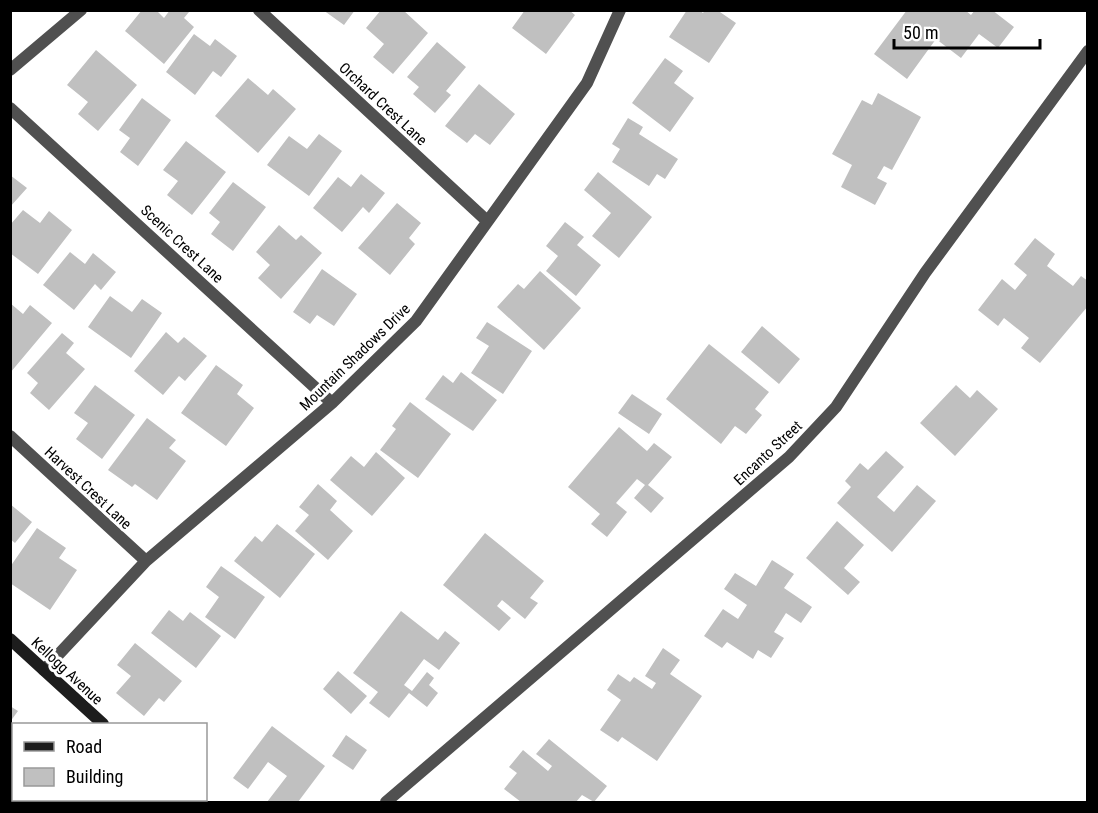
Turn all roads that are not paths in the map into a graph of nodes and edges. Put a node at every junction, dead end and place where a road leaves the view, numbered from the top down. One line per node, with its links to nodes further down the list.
1 (81, 10): 5 (street)
2 (259, 10): 7 (street, Orchard Crest Lane)
3 (620, 10): 7 (street, Mountain Shadows Drive)
4 (1088, 51): 14 (street, Encanto Street)
5 (10, 70)
6 (10, 108): 8 (street, Scenic Crest Lane)
7 (486, 220): 8 (street, Mountain Shadows Drive)
8 (332, 403): 10 (street, Mountain Shadows Drive)
9 (10, 436): 10 (street, Harvest Crest Lane)
10 (146, 561): 12 (street, Mountain Shadows Drive)
11 (10, 639): 12 (street, Kellogg Avenue)
12 (44, 670): 13 (street, Kellogg Avenue)
13 (102, 723)
14 (386, 802)

